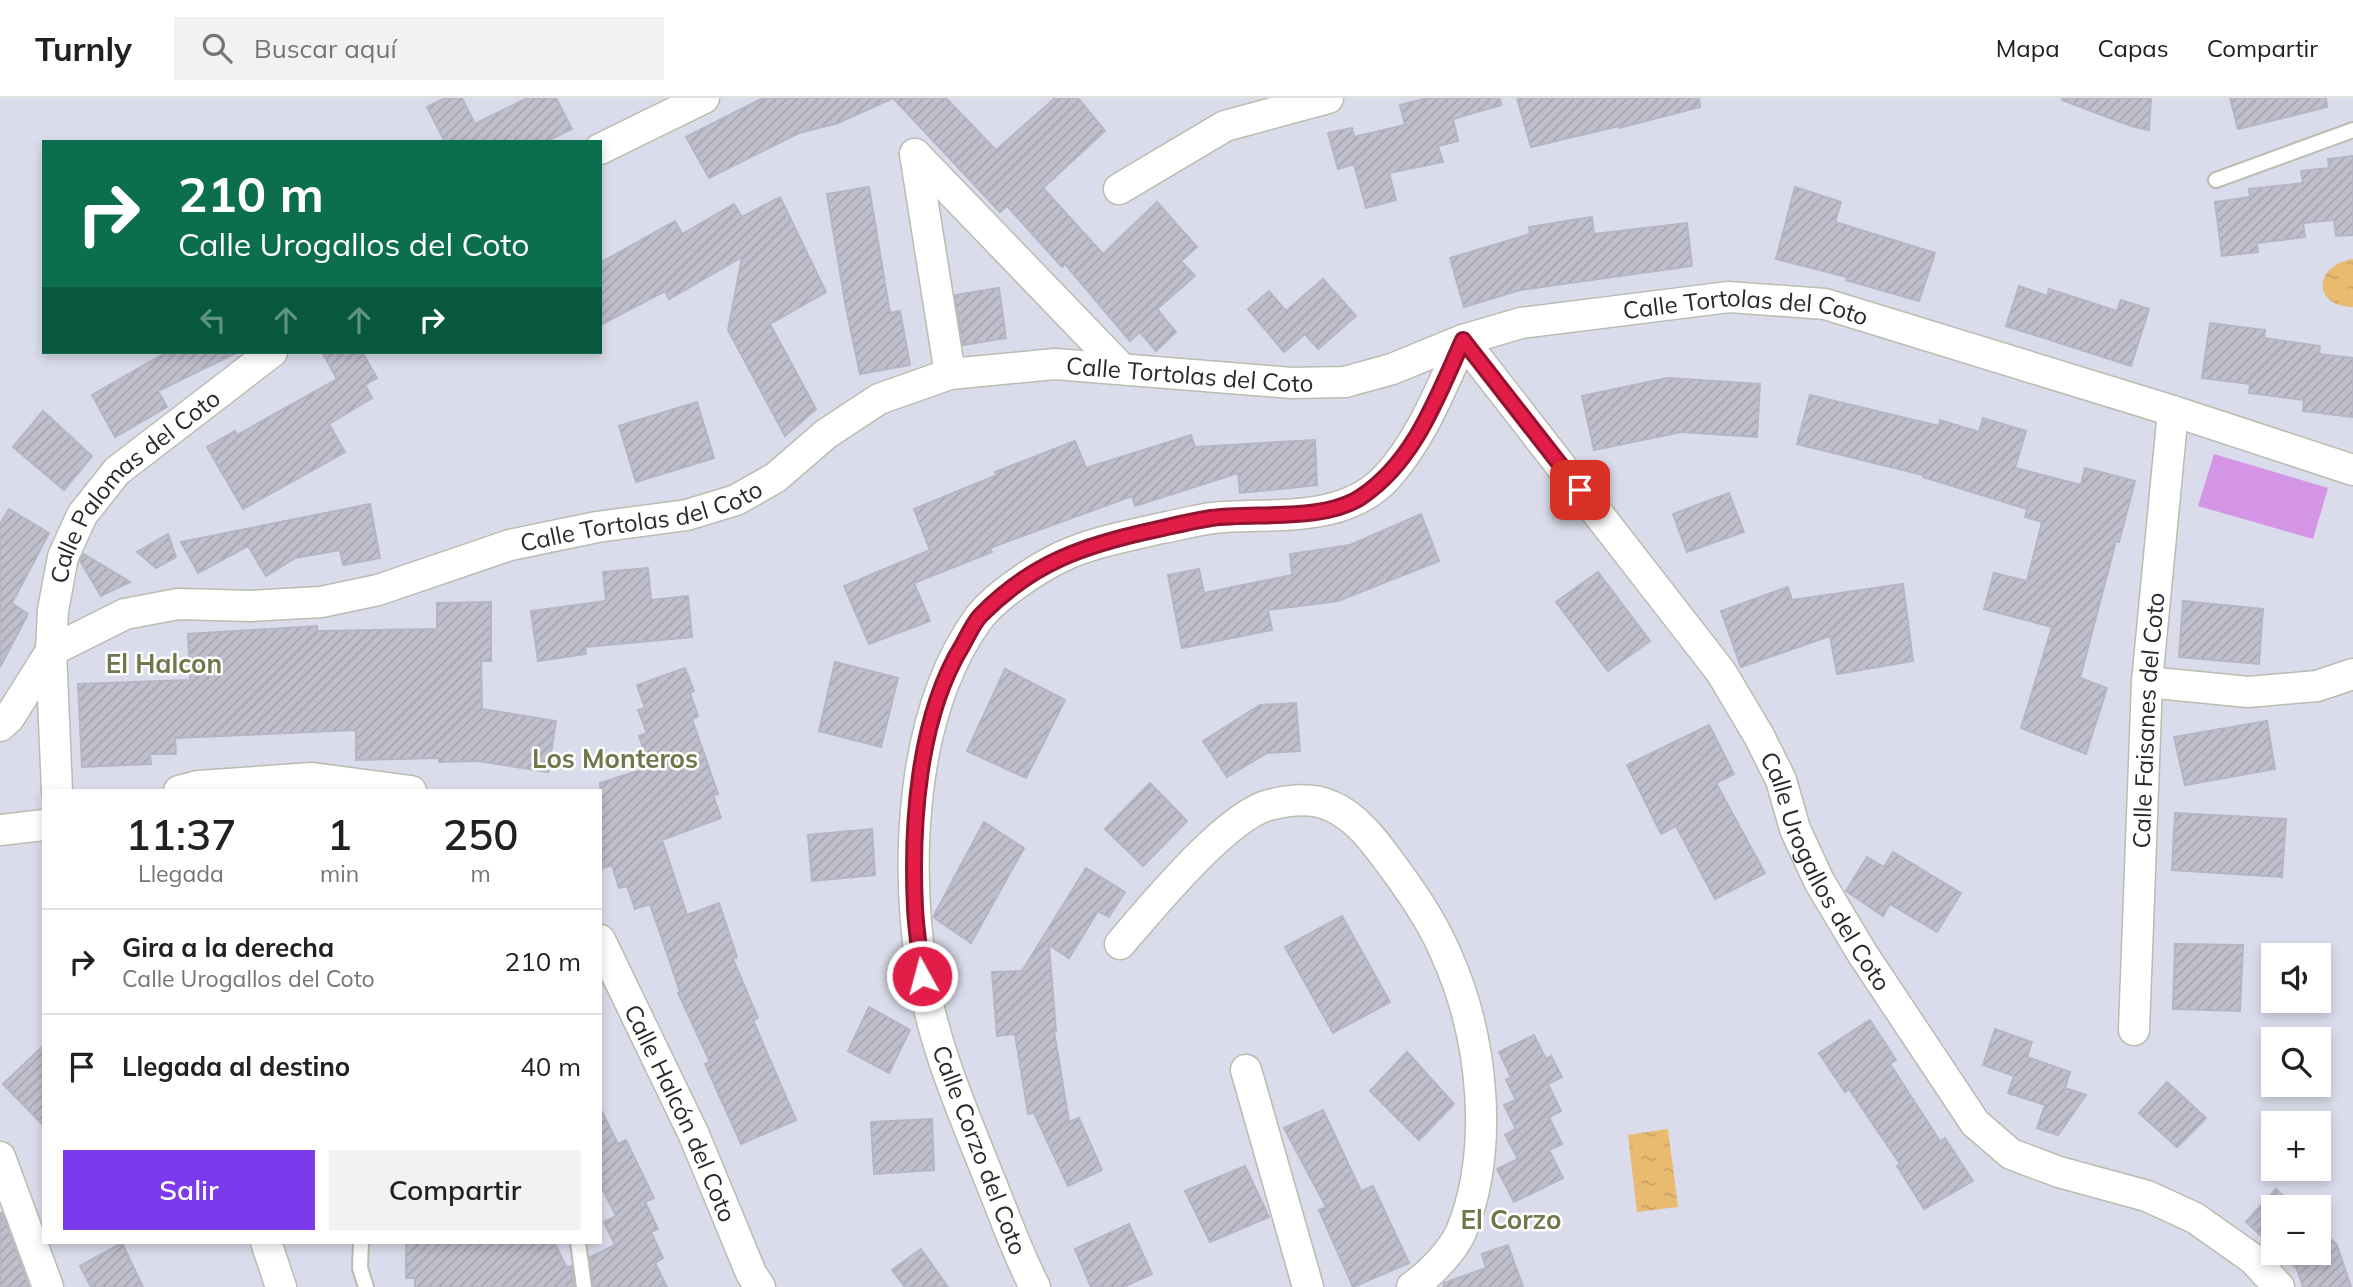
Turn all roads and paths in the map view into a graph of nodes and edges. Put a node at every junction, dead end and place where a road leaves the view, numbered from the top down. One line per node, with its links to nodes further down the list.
1 (704, 98): 4 (street)
2 (1328, 98): 6 (street)
3 (2353, 130): 5 (lane)
4 (602, 148)
5 (2216, 180)
6 (1119, 189)
7 (1463, 340): 9 (street, Calle Tortolas del Coto); 11 (street, Calle Tortolas del Coto); 35 (street, Calle Corzo del Coto); 38 (street, Calle Urogallos del Coto)
8 (269, 354): 13 (street, Calle Palomas del Coto)
9 (1122, 369): 10 (street, Calle Tortolas del Coto); 10 (street)
10 (950, 374): 13 (street, Calle Tortolas del Coto)
11 (2173, 411): 12 (street, Calle Tortolas del Coto); 15 (street, Calle Faisanes del Coto)
12 (2353, 470)
13 (51, 652): 16 (street, Calle Palomas del Coto); 17 (street, Calle Palomas del Coto)
14 (2353, 674): 15 (street)
15 (2147, 682): 24 (street, Calle Faisanes del Coto)
16 (0, 726)
17 (57, 789)
18 (187, 789): 19 (street)
19 (396, 789)
20 (42, 825): 21 (street)
21 (0, 830)
22 (602, 944): 34 (street, Calle Halcón del Coto)
23 (1120, 944): 37 (street)
24 (2134, 1030)
25 (1246, 1070): 36 (street)
26 (0, 1157): 30 (street)
27 (267, 1244): 31 (street)
28 (361, 1244): 32 (lane)
29 (578, 1244): 33 (lane)
30 (48, 1287)
31 (281, 1287)
32 (366, 1287)
33 (584, 1287)
34 (760, 1287)
35 (1035, 1287)
36 (1308, 1287)
37 (1412, 1287)
38 (2279, 1287)

